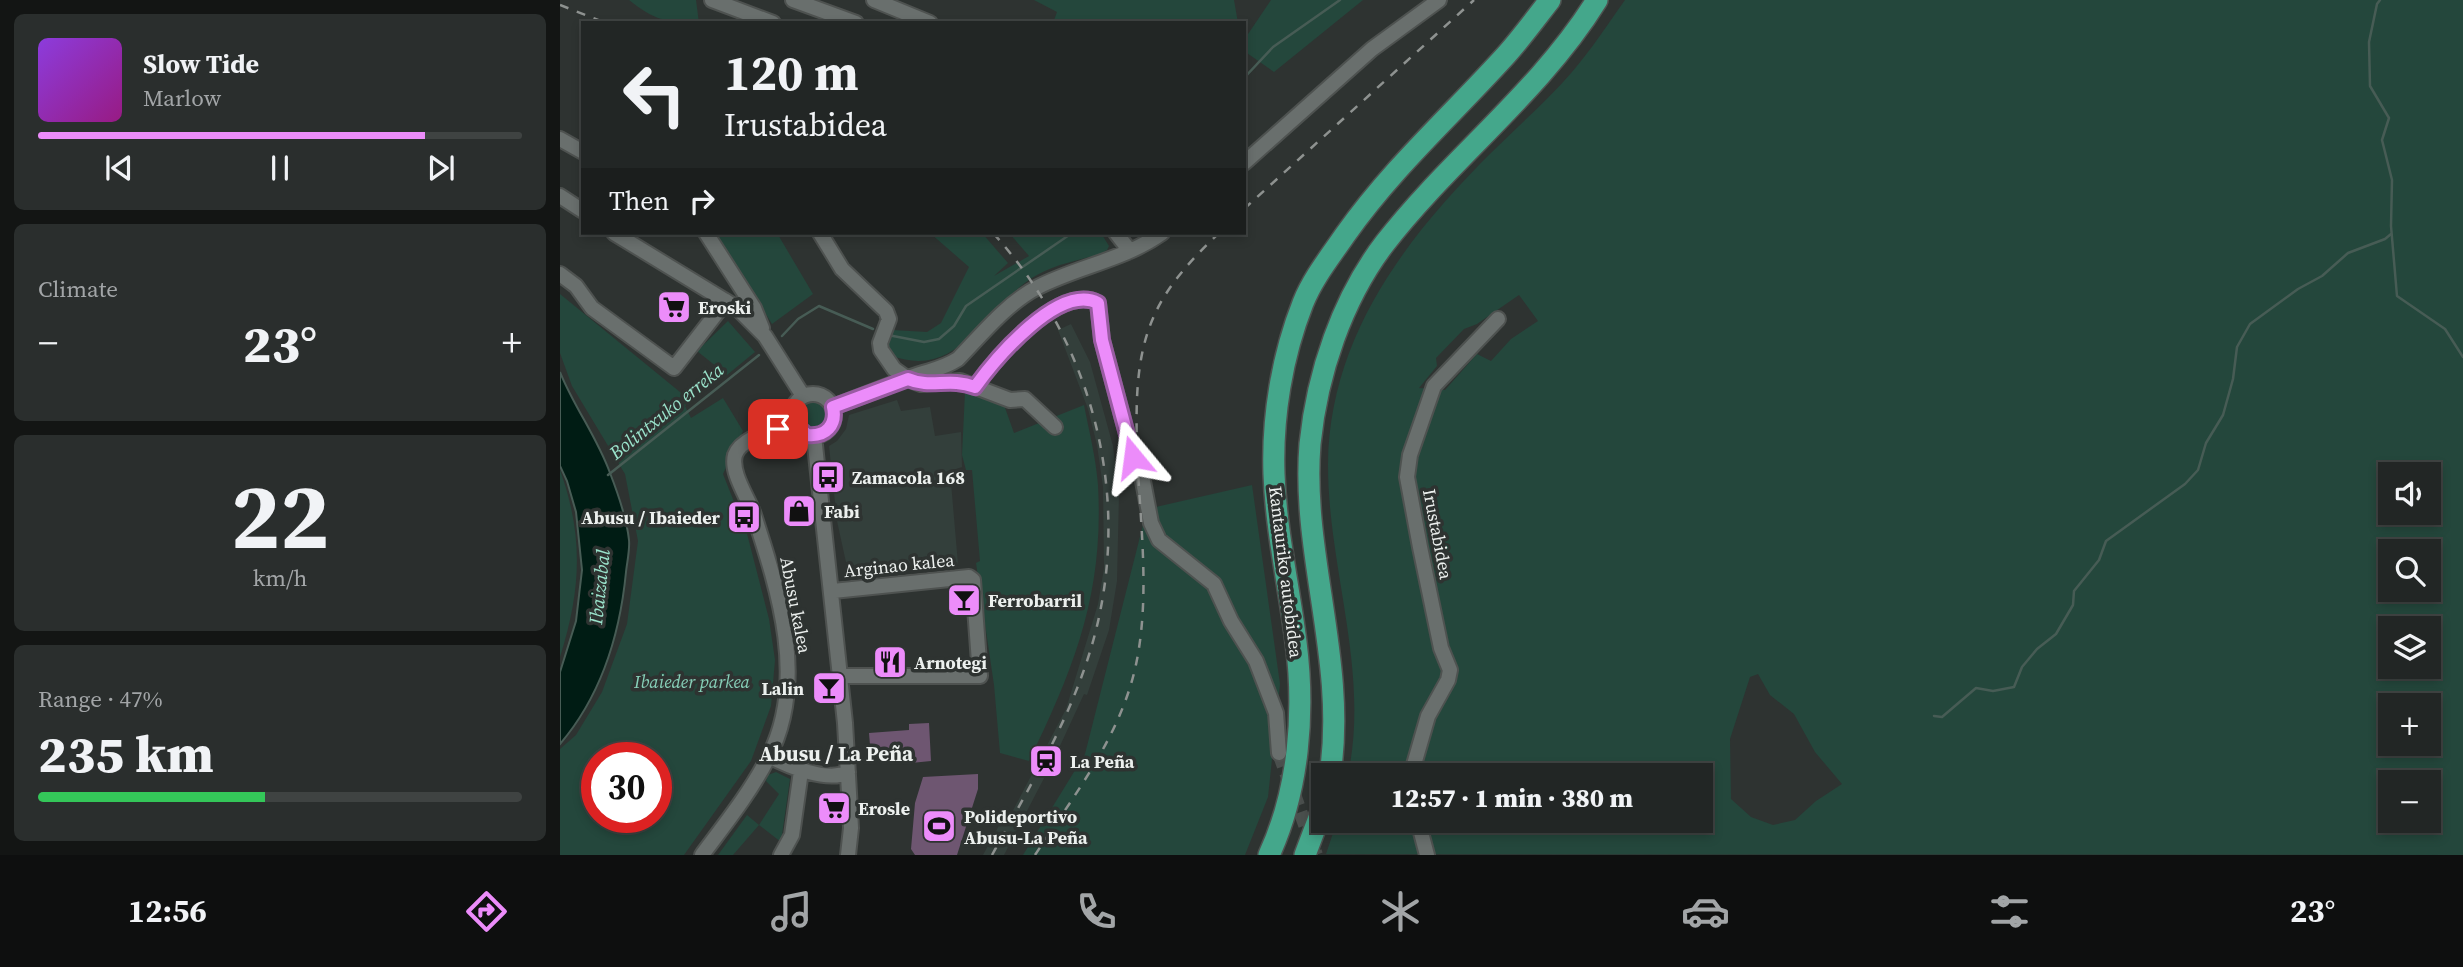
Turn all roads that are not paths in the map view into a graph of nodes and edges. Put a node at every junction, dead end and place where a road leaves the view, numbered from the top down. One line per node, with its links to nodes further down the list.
1 (712, 0): 7 (street)
2 (793, 0): 8 (street)
3 (874, 0): 9 (street)
4 (1439, 0): 12 (street)
5 (1550, 0): 49 (highway, Kantauriko autobidea)
6 (1597, 0): 40 (highway, Kantauriko autobidea)
7 (768, 21)
8 (851, 21)
9 (925, 21)
10 (560, 139): 11 (street)
11 (581, 151)
12 (1246, 161)
13 (560, 196): 14 (street)
14 (581, 210)
15 (617, 235): 22 (street)
16 (708, 235): 24 (street)
17 (821, 235): 25 (street)
18 (1118, 235): 20 (street)
19 (1158, 235): 20 (street)
20 (1130, 251): 26 (street)
21 (560, 274): 22 (street)
22 (726, 301): 24 (street)
23 (1498, 319): 41 (street, Irustabidea)
24 (765, 336): 29 (street)
25 (894, 369): 26 (street); 27 (street)
26 (908, 379): 27 (street); 28 (street)
27 (890, 386): 30 (street)
28 (975, 387): 32 (street); 34 (street)
29 (803, 396): 30 (street); 31 (street)
30 (833, 407): 33 (street)
31 (793, 422): 33 (street); 39 (street, Abusu kalea)
32 (1055, 427)
33 (814, 436): 36 (street)
34 (1133, 457)
35 (1142, 476): 38 (street)
36 (832, 591): 37 (street); 37 (street, Arginao kalea)
37 (841, 676): 43 (street)
38 (1279, 753)
39 (769, 756): 42 (street); 46 (street, Abusu kalea)
40 (1332, 763)
41 (1414, 763)
42 (801, 771): 43 (street); 47 (street)
43 (848, 772): 48 (street)
44 (1313, 833): 50 (highway)
45 (1421, 833): 51 (street)
46 (702, 855)
47 (781, 855)
48 (848, 855)
49 (1269, 855)
50 (1305, 855)
51 (1427, 855)

